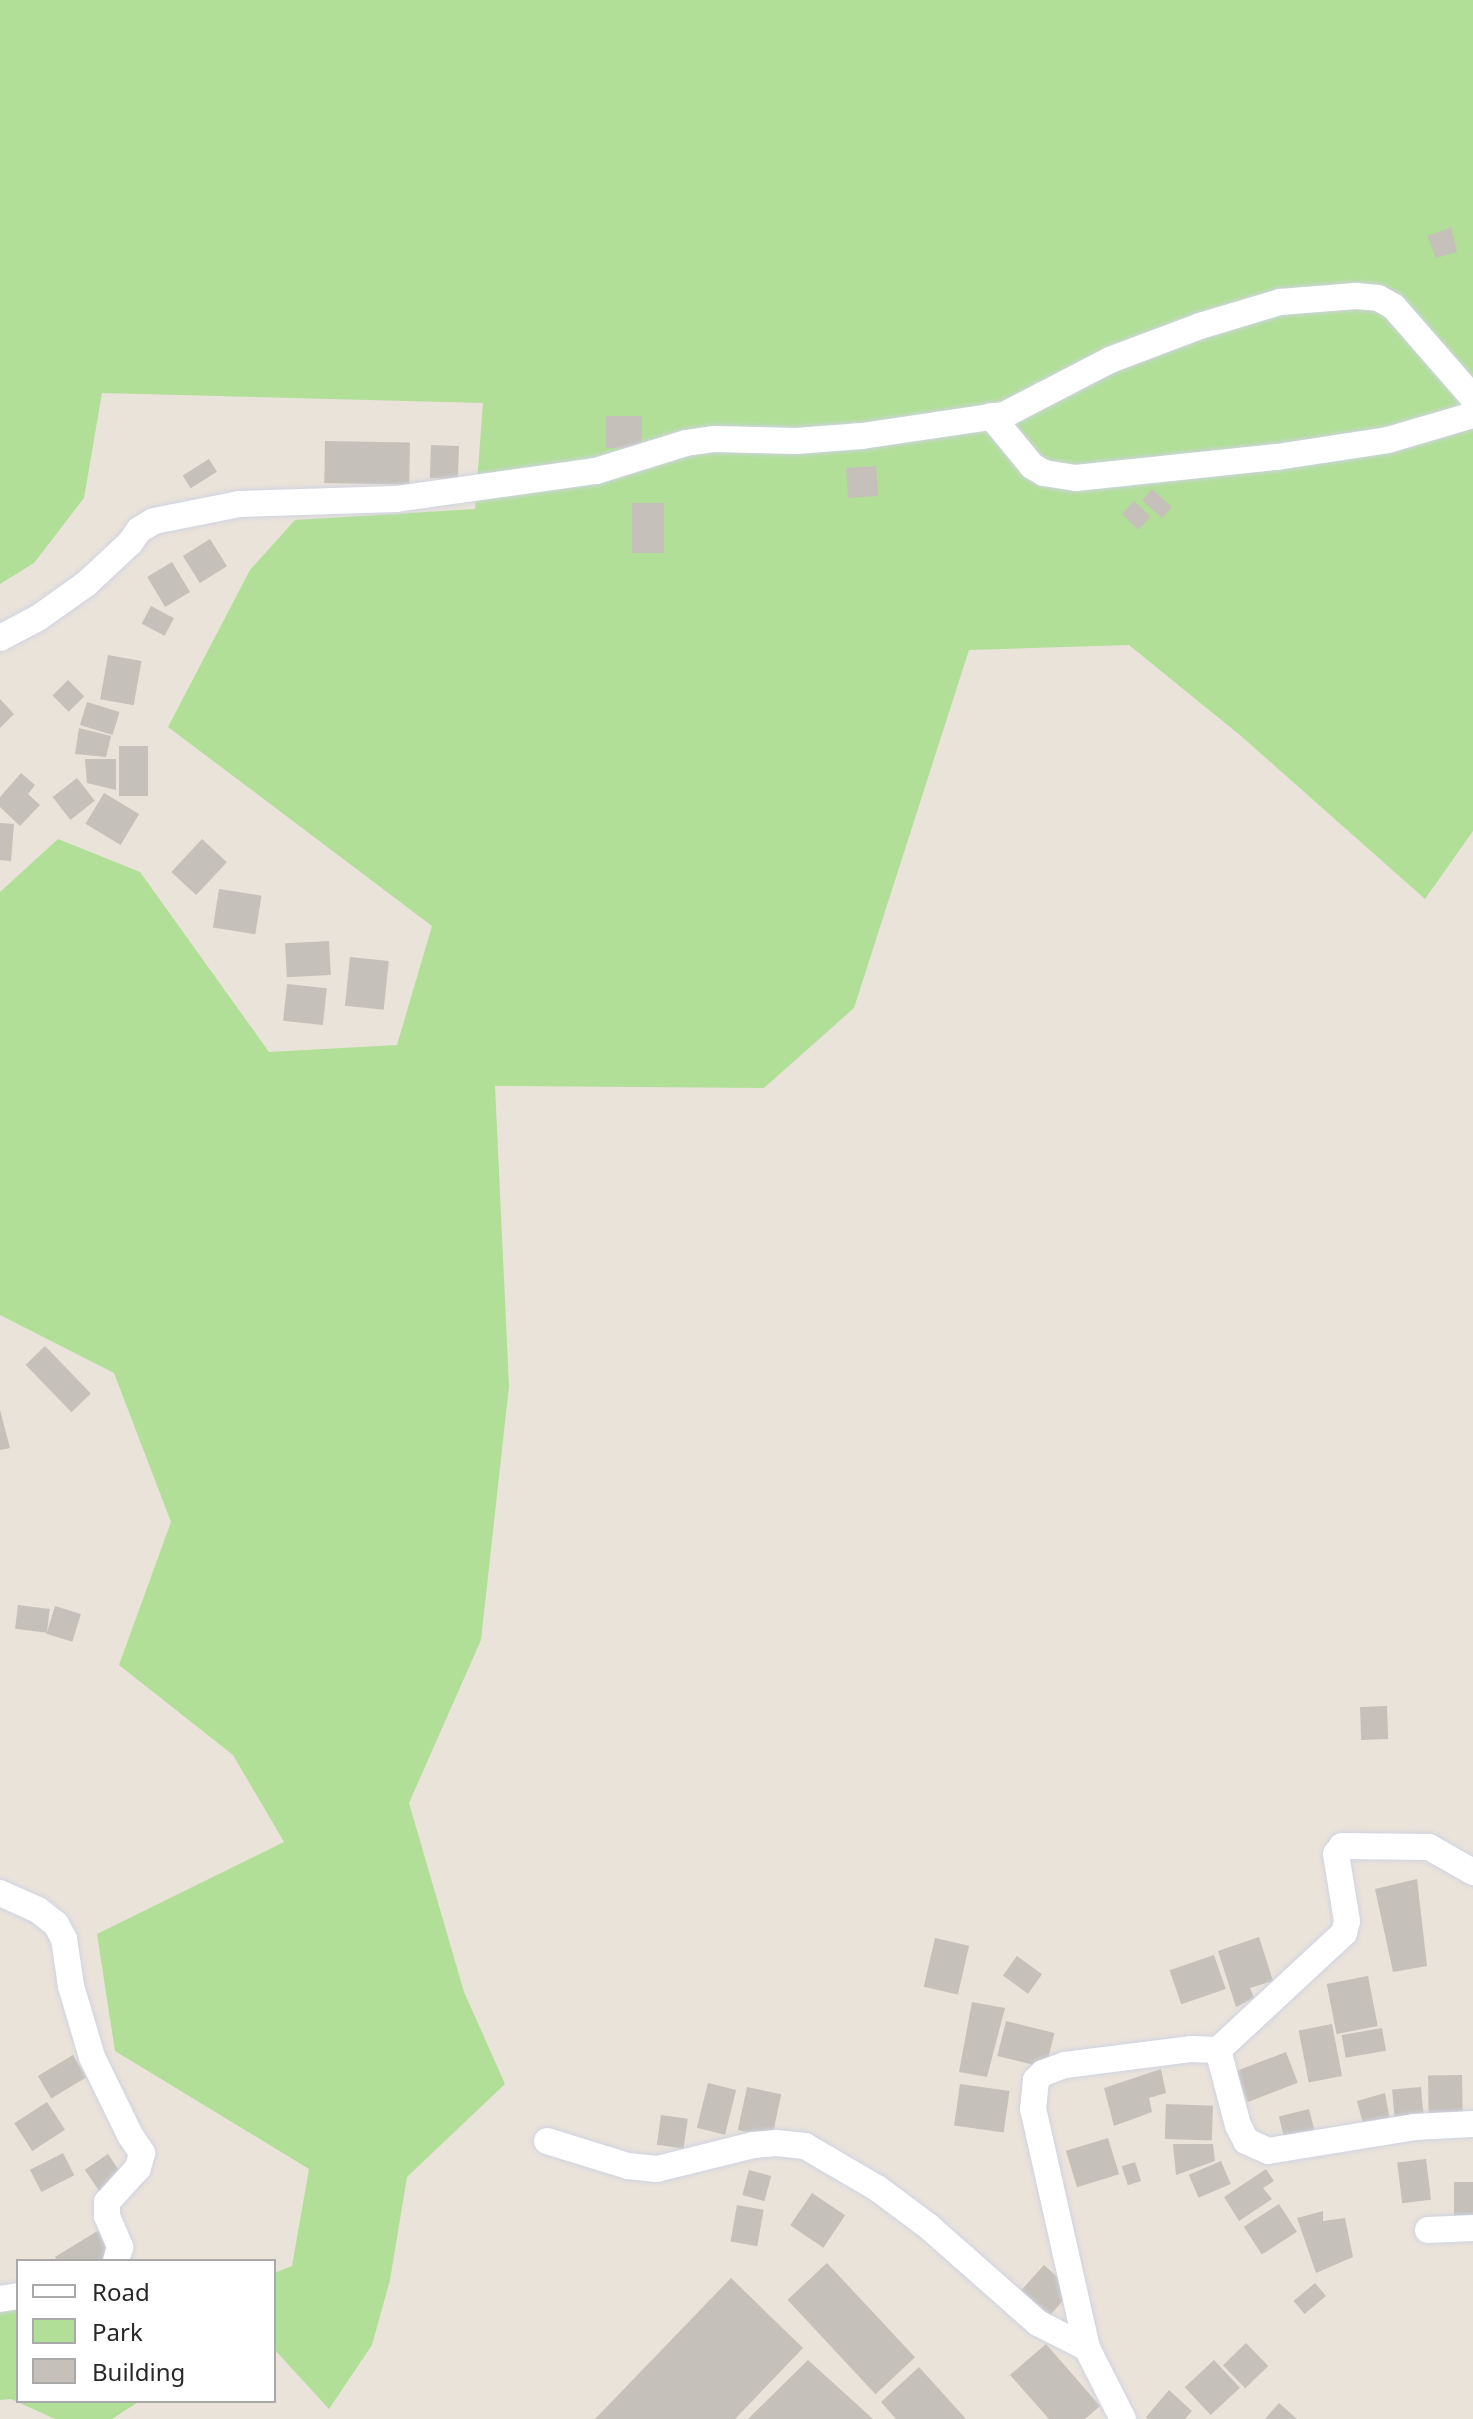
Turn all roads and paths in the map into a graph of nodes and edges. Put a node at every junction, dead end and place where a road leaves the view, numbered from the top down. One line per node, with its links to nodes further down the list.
1 (1473, 398): 3 (street)
2 (1473, 415): 3 (street)
3 (991, 416): 4 (street)
4 (0, 638)
5 (1473, 1872): 7 (street)
6 (0, 1893): 12 (street)
7 (1218, 2050): 8 (street); 13 (street)
8 (1473, 2124)
9 (547, 2141): 13 (street)
10 (1473, 2228): 11 (street)
11 (1428, 2230)
12 (117, 2259)
13 (1087, 2348): 14 (street)
14 (1123, 2419)

